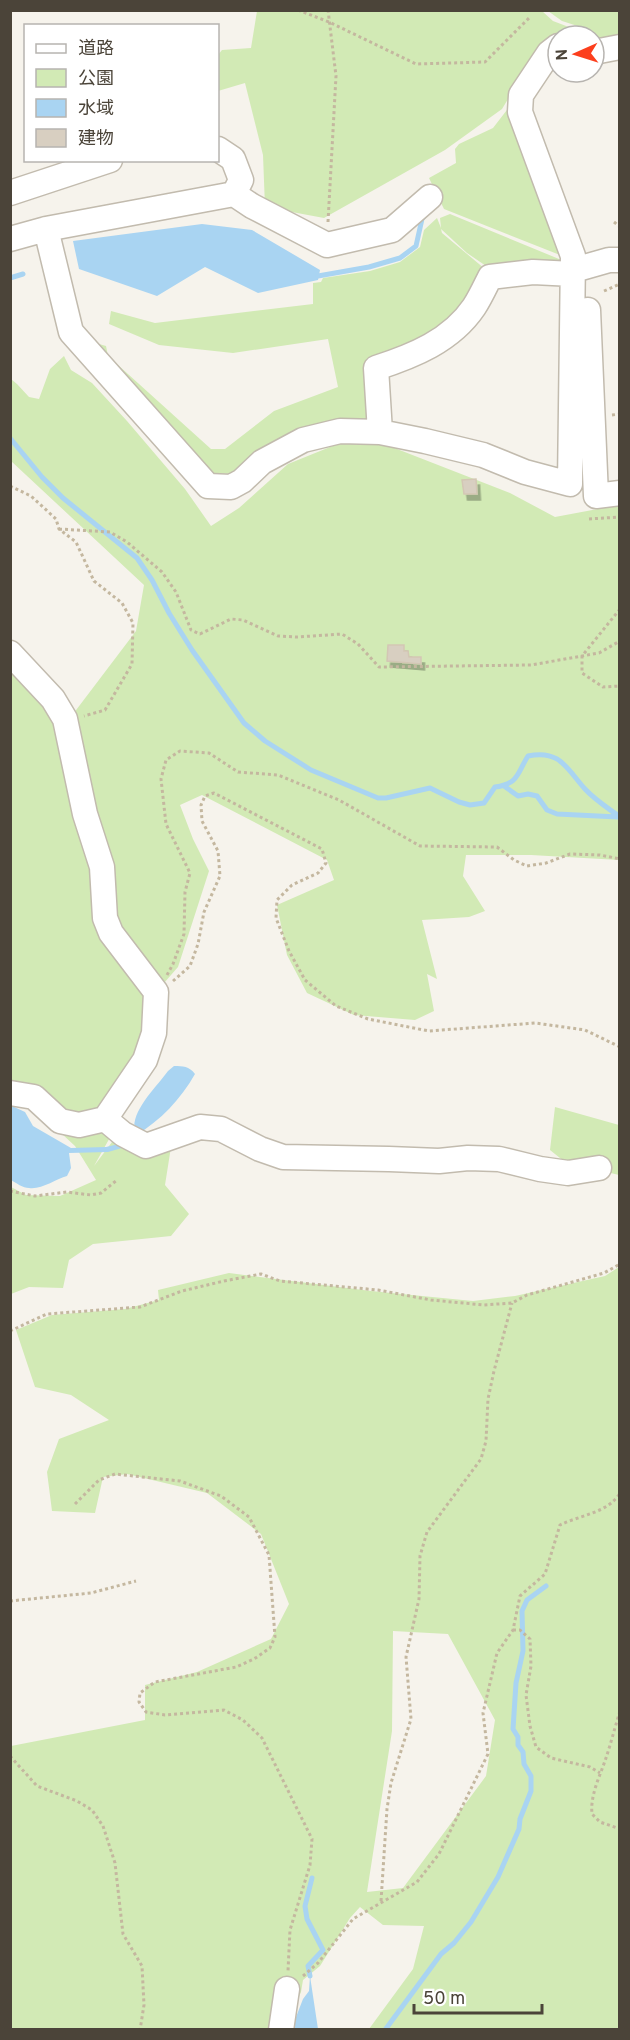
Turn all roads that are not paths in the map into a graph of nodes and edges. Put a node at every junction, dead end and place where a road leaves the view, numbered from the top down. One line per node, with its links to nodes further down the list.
1 (546, 58): 10 (street)
2 (219, 150): 5 (street)
3 (104, 162): 4 (street)
4 (10, 193)
5 (234, 194): 6 (street); 7 (street)
6 (430, 197)
7 (46, 228): 8 (street); 11 (street)
8 (10, 239)
9 (620, 260): 10 (street)
10 (578, 270): 11 (street); 11 (street); 12 (street)
11 (380, 432)
12 (620, 493)
13 (10, 653): 15 (street)
14 (10, 1093): 15 (street)
15 (105, 1119): 16 (street)
16 (599, 1168)
17 (287, 1989): 18 (street)
18 (281, 2030)

